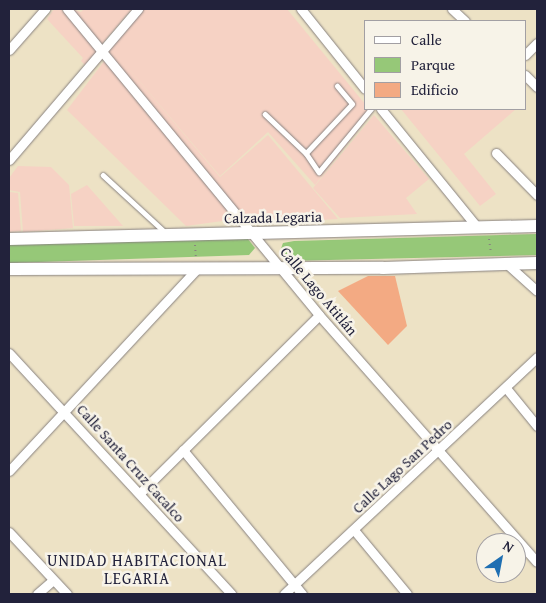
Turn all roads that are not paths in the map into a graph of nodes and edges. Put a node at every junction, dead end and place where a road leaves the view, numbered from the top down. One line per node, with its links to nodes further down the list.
1 (45, 9): 8 (street)
2 (67, 9): 9 (street, Calle Lago Atitlán)
3 (138, 9): 9 (street)
4 (301, 9): 13 (street)
5 (452, 9): 6 (street)
6 (464, 20)
7 (537, 43): 10 (street)
8 (9, 50)
9 (102, 51): 20 (street); 25 (street, Calle Lago Atitlán)
10 (526, 55)
11 (526, 76): 14 (street)
12 (337, 86): 18 (lane)
13 (364, 87)
14 (537, 87)
15 (370, 110): 18 (lane)
16 (382, 110): 24 (street)
17 (265, 114): 18 (lane)
18 (306, 153)
19 (496, 153): 22 (street)
20 (9, 160)
21 (103, 175): 26 (lane)
22 (537, 195)
23 (537, 226): 24 (main road, Calzada Legaria)
24 (482, 227): 25 (main road, Calzada Legaria)
25 (256, 235): 26 (main road, Calzada Legaria); 32 (street, Calle Lago Atitlán)
26 (169, 236): 27 (main road, Calzada Legaria)
27 (9, 238)
28 (537, 263): 29 (main road)
29 (508, 264): 32 (main road); 33 (street)
30 (9, 269): 31 (main road)
31 (197, 269): 32 (main road); 38 (street)
32 (282, 269): 34 (street, Calle Lago Atitlán)
33 (537, 291)
34 (319, 315): 40 (street, Calle Lago Atitlán); 41 (street)
35 (9, 353): 38 (street, Calle Santa Cruz Cacalco)
36 (537, 357): 37 (street, Calle Lago San Pedro)
37 (506, 388): 39 (street); 40 (street, Calle Lago San Pedro)
38 (64, 410): 42 (street); 43 (street, Calle Santa Cruz Cacalco)
39 (537, 426)
40 (439, 449): 44 (street, Calle Lago San Pedro); 46 (street, Calle Lago Atitlán)
41 (183, 450): 43 (street); 48 (street)
42 (9, 471)
43 (140, 493): 51 (street, Calle Santa Cruz Cacalco)
44 (354, 530): 48 (street, Calle Lago San Pedro); 54 (street)
45 (9, 532): 47 (street)
46 (537, 562)
47 (53, 580): 49 (street); 50 (street)
48 (294, 585): 52 (street, Calle Lago San Pedro); 53 (street)
49 (37, 594)
50 (67, 594)
51 (231, 594)
52 (284, 594)
53 (302, 594)
54 (407, 594)

